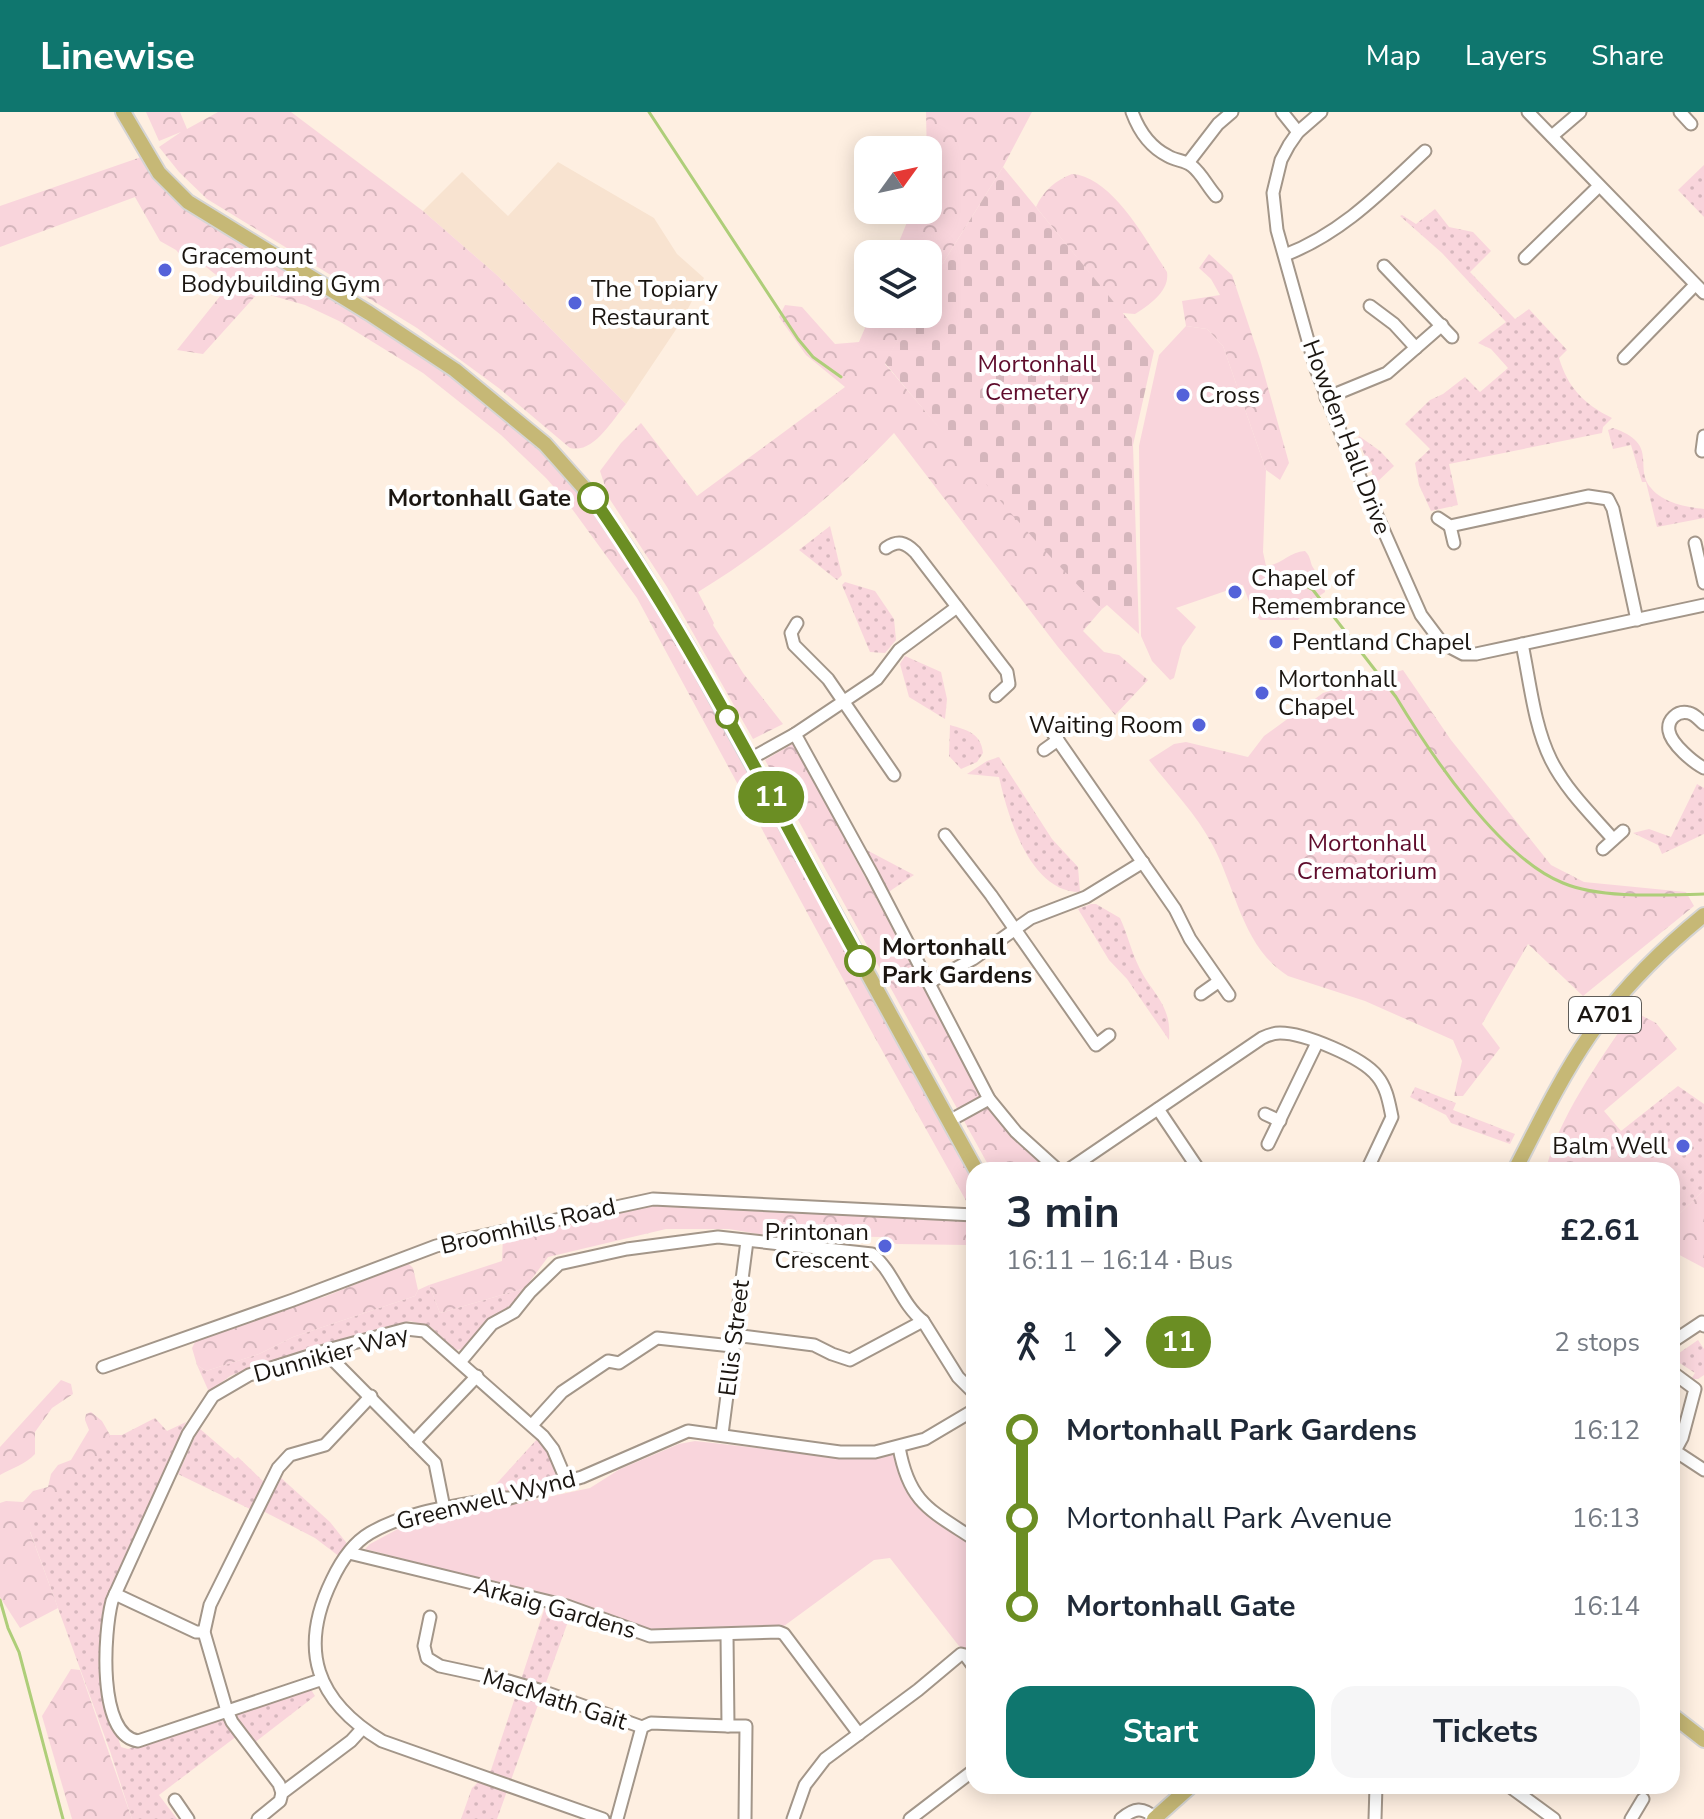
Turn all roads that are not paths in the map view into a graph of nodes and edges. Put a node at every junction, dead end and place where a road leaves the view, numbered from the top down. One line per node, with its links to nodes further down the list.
1 (123, 112): 44 (main road)
2 (1132, 112): 13 (street)
3 (1232, 112): 13 (street)
4 (1282, 112): 10 (street)
5 (1321, 112): 10 (street, Howden Hall Drive)
6 (1528, 112): 11 (street)
7 (1580, 112): 11 (street)
8 (1680, 112): 9 (street)
9 (1691, 124)
10 (1298, 132): 16 (street, Howden Hall Drive)
11 (1552, 136): 14 (street)
12 (1425, 151): 16 (street)
13 (1188, 163): 15 (street)
14 (1599, 186): 17 (street); 19 (street)
15 (1216, 196)
16 (1285, 255): 25 (street, Howden Hall Drive)
17 (1525, 258)
18 (1384, 266): 21 (street)
19 (1700, 289): 24 (street)
20 (1370, 306): 23 (street)
21 (1442, 325): 22 (street); 23 (street)
22 (1452, 337)
23 (1416, 348): 25 (street)
24 (1624, 358)
25 (1326, 398): 36 (street, Howden Hall Drive)
26 (1438, 518): 27 (street)
27 (1450, 526): 28 (street); 34 (street)
28 (1454, 543)
29 (1695, 543): 31 (street)
30 (886, 548): 33 (street)
31 (1704, 583)
32 (1704, 605): 34 (street, Howden Hall Drive)
33 (957, 607): 37 (street); 38 (street)
34 (1637, 620): 36 (street, Howden Hall Drive)
35 (797, 623): 38 (street)
36 (1522, 644): 49 (street)
37 (996, 696)
38 (844, 702): 41 (street); 46 (street)
39 (1704, 724): 45 (street)
40 (1048, 726): 42 (street)
41 (795, 734): 44 (street); 54 (street)
42 (1058, 740): 43 (street); 51 (street)
43 (1044, 750)
44 (750, 759): 63 (main road)
45 (1704, 768)
46 (894, 775)
47 (1623, 831): 49 (street)
48 (945, 835): 53 (street)
49 (1613, 839): 50 (street)
50 (1603, 849)
51 (1143, 862): 53 (street); 55 (street)
52 (1704, 915): 71 (main road, A701)
53 (1014, 929): 54 (street); 58 (street)
54 (930, 982): 60 (street)
55 (1218, 982): 56 (street); 57 (street)
56 (1201, 994)
57 (1229, 995)
58 (1109, 1035)
59 (1317, 1043): 61 (street); 64 (street); 70 (street)
60 (989, 1099): 63 (street); 67 (street)
61 (1158, 1109): 68 (street); 69 (street)
62 (1265, 1114): 64 (street)
63 (949, 1121): 66 (main road)
64 (1280, 1121): 65 (street)
65 (1268, 1144)
66 (972, 1162)
67 (1049, 1162)
68 (1080, 1162)
69 (1194, 1162)
70 (1371, 1162)
71 (1519, 1162)
72 (966, 1215): 80 (street, Broomhills Road)
73 (747, 1241): 74 (street); 77 (street, Ellis Street); 79 (street)
74 (923, 1321): 77 (street); 83 (street)
75 (1704, 1326): 76 (street)
76 (1680, 1337)
77 (733, 1340): 86 (street); 87 (street, Ellis Street)
78 (331, 1349): 79 (street, Dunnikier Way); 84 (street); 97 (street, Dunnikier Way)
79 (461, 1361): 81 (street, Dunnikier Way)
80 (103, 1367)
81 (477, 1376): 86 (street, Dunnikier Way); 89 (street)
82 (1680, 1378): 88 (street)
83 (966, 1385)
84 (371, 1396): 89 (street); 99 (street)
85 (966, 1415): 90 (street, Greenwell Wynd)
86 (532, 1425): 93 (street, Dunnikier Way)
87 (722, 1434): 90 (street, Greenwell Wynd); 93 (street, Greenwell Wynd)
88 (1680, 1441)
89 (414, 1442): 94 (street)
90 (899, 1447): 95 (street)
91 (1680, 1455): 92 (street)
92 (1704, 1470)
93 (567, 1482): 94 (street, Greenwell Wynd)
94 (444, 1508): 96 (street, Greenwell Wynd)
95 (966, 1534)
96 (349, 1553): 100 (street, Arkaig Gardens); 102 (street, Greenwell Wynd)
97 (115, 1594): 99 (street); 103 (street, Dunnikier Way)
98 (430, 1617): 106 (street, MacMath Gait)
99 (204, 1632): 103 (street)
100 (727, 1635): 105 (street); 108 (street, Arkaig Gardens)
101 (966, 1656): 108 (street)
102 (320, 1680): 103 (street); 107 (street)
103 (227, 1711): 111 (street)
104 (1680, 1721): 109 (main road)
105 (728, 1726): 106 (street, MacMath Gait); 122 (street)
106 (642, 1727): 121 (street)
107 (362, 1729): 111 (street); 120 (street)
108 (859, 1734): 123 (street)
109 (1704, 1740)
110 (966, 1776): 124 (street)
111 (282, 1793): 119 (street)
112 (1183, 1794): 126 (main road)
113 (1186, 1794): 127 (main road)
114 (1376, 1794): 128 (street)
115 (1520, 1794): 129 (street)
116 (1643, 1799): 130 (street)
117 (175, 1800): 118 (street)
118 (188, 1819)
119 (258, 1819)
120 (603, 1819)
121 (617, 1819)
122 (745, 1819)
123 (793, 1819)
124 (910, 1819)
125 (1121, 1819): 126 (street)
126 (1155, 1819)
127 (1169, 1819)
128 (1375, 1819)
129 (1554, 1819)
130 (1631, 1819)

